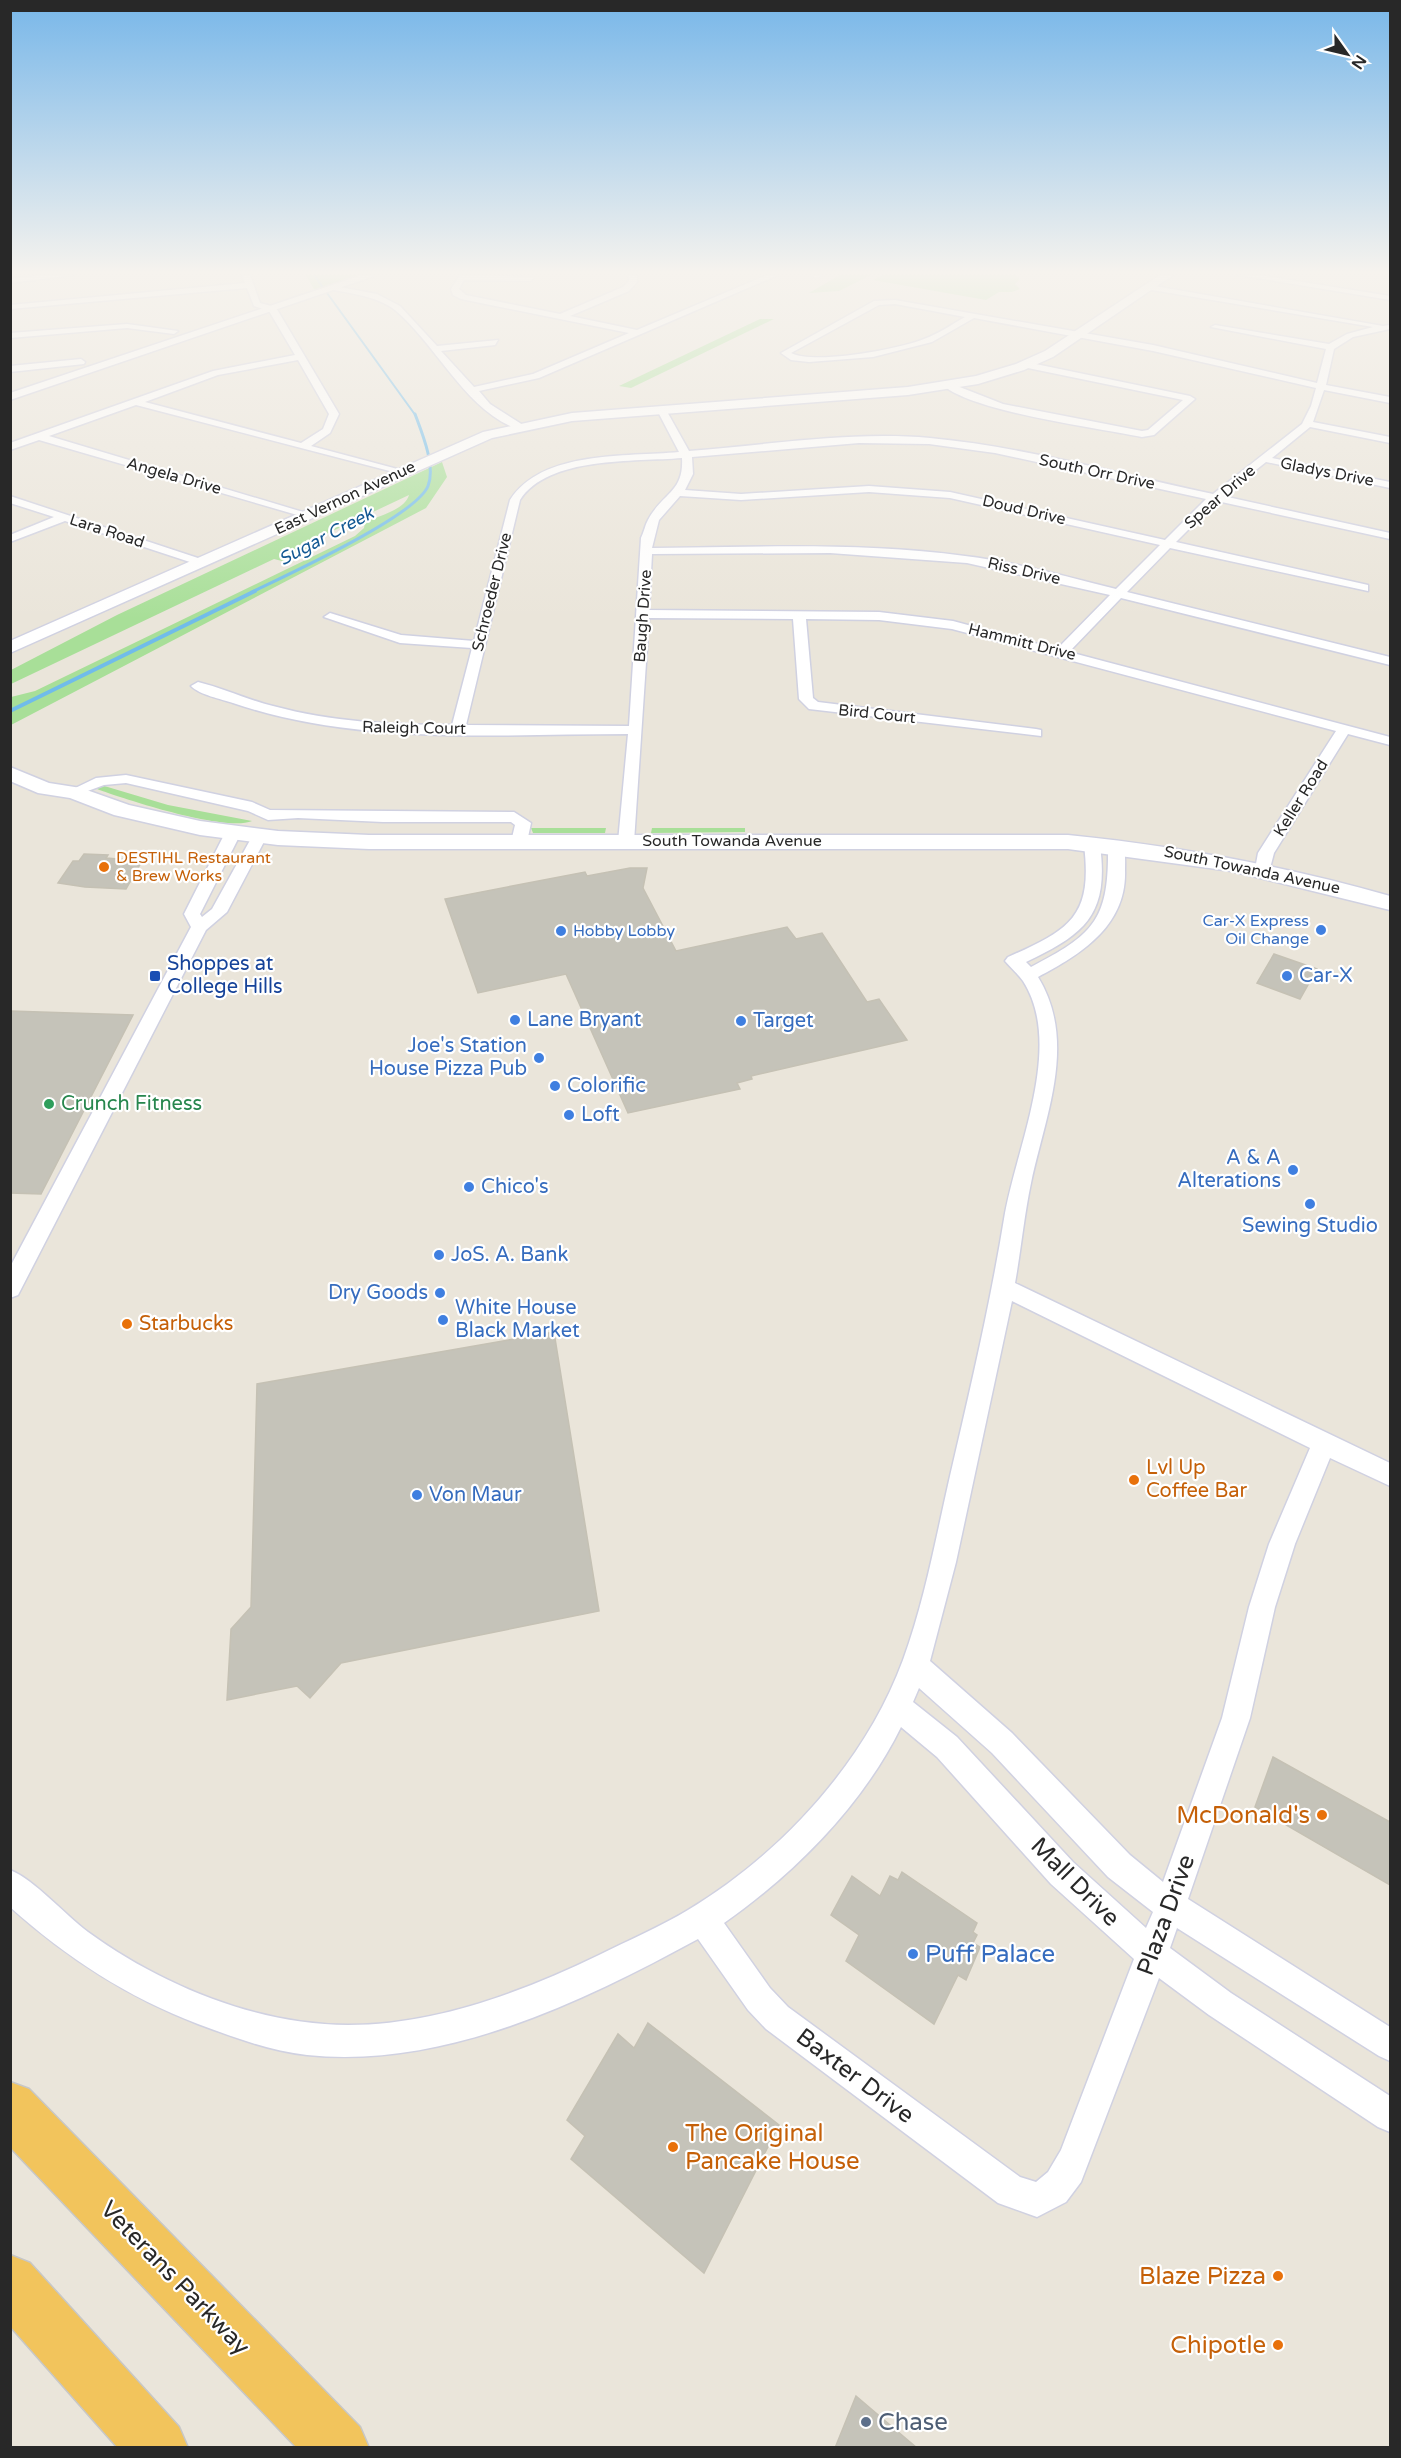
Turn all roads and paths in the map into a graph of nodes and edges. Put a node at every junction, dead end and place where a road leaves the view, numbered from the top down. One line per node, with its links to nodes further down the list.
1 (32, 390): 10 (street)
2 (170, 390): 12 (street)
3 (319, 390): 19 (street)
4 (472, 390): 15 (street)
5 (915, 390): 13 (main road, East Vernon Avenue)
6 (957, 390): 7 (street)
7 (1152, 390)
8 (1319, 390): 14 (street)
9 (1335, 390): 11 (street)
10 (10, 397)
11 (1390, 400)
12 (135, 402): 16 (street); 19 (street)
13 (662, 410): 15 (main road, East Vernon Avenue); 20 (street, Baugh Drive)
14 (1308, 424): 17 (street); 21 (street, Spear Drive)
15 (520, 427): 23 (main road, East Vernon Avenue)
16 (40, 437): 18 (street); 28 (street, Angela Drive)
17 (1390, 440)
18 (10, 447)
19 (300, 447): 23 (street)
20 (685, 453): 22 (street, South Orr Drive); 25 (street, Baugh Drive); 26 (street, South Orr Drive)
21 (1264, 459): 24 (street, Gladys Drive); 26 (street, Spear Drive)
22 (550, 471): 41 (street, Schroeder Drive)
23 (402, 472): 28 (main road, East Vernon Avenue)
24 (1390, 485)
25 (678, 493): 32 (street, Doud Drive); 33 (street, Baugh Drive)
26 (1214, 498): 30 (street, South Orr Drive); 32 (street, Spear Drive)
27 (10, 500): 29 (street, Lara Road)
28 (308, 515): 34 (main road, East Vernon Avenue)
29 (64, 517): 31 (street); 34 (street, Lara Road)
30 (1390, 536)
31 (10, 538)
32 (1169, 543): 35 (street, Doud Drive); 36 (street, Spear Drive)
33 (648, 551): 36 (street, Riss Drive); 38 (street, Baugh Drive)
34 (203, 563): 37 (main road, East Vernon Avenue)
35 (1364, 588)
36 (1119, 594): 43 (street, Spear Drive); 45 (street, Riss Drive)
37 (111, 606): 42 (main road, East Vernon Avenue); 44 (main road, East Vernon Avenue)
38 (643, 614): 39 (street, Hammitt Drive); 49 (street, Baugh Drive)
39 (799, 615): 43 (street, Hammitt Drive); 50 (street, Bird Court)
40 (330, 616): 41 (street)
41 (480, 645): 47 (street, Schroeder Drive)
42 (10, 648)
43 (1061, 652): 48 (street, Hammitt Drive)
44 (10, 660)
45 (1390, 662)
46 (198, 687): 47 (street, Raleigh Court)
47 (458, 729): 49 (street, Raleigh Court)
48 (1344, 729): 51 (street, Hammitt Drive); 61 (street, Keller Road)
49 (635, 730): 58 (street, Baugh Drive)
50 (1036, 732)
51 (1390, 741)
52 (10, 756): 54 (main road, South Towanda Avenue)
53 (10, 773): 54 (main road, South Towanda Avenue)
54 (74, 792): 55 (street); 56 (main road, South Towanda Avenue)
55 (268, 815): 56 (street); 57 (street)
56 (247, 835): 57 (main road, South Towanda Avenue); 63 (street); 63 (street)
57 (519, 842): 58 (main road, South Towanda Avenue)
58 (626, 842): 59 (main road, South Towanda Avenue)
59 (1092, 844): 60 (main road, South Towanda Avenue); 64 (street)
60 (1116, 846): 61 (main road, South Towanda Avenue); 64 (street)
61 (1263, 869): 62 (main road, South Towanda Avenue)
62 (1390, 903)
63 (199, 927): 66 (street)
64 (1029, 975): 65 (street)
65 (1003, 1287): 67 (street); 69 (street)
66 (10, 1289)
67 (1324, 1443): 68 (street); 72 (street, Plaza Drive)
68 (1390, 1475)
69 (915, 1666): 70 (street); 72 (street, Mall Drive)
70 (898, 1707): 73 (street); 74 (street, Mall Drive)
71 (10, 1886): 73 (street)
72 (1170, 1906): 74 (street, Plaza Drive); 75 (street, Mall Drive)
73 (703, 1920): 78 (street, Baxter Drive)
74 (1152, 1954): 77 (street, Mall Drive); 78 (street, Plaza Drive)
75 (1390, 2045)
76 (10, 2108): 81 (highway, Veterans Parkway)
77 (1390, 2115)
78 (1037, 2200)
79 (10, 2283): 80 (highway)
80 (158, 2448)
81 (339, 2448)

